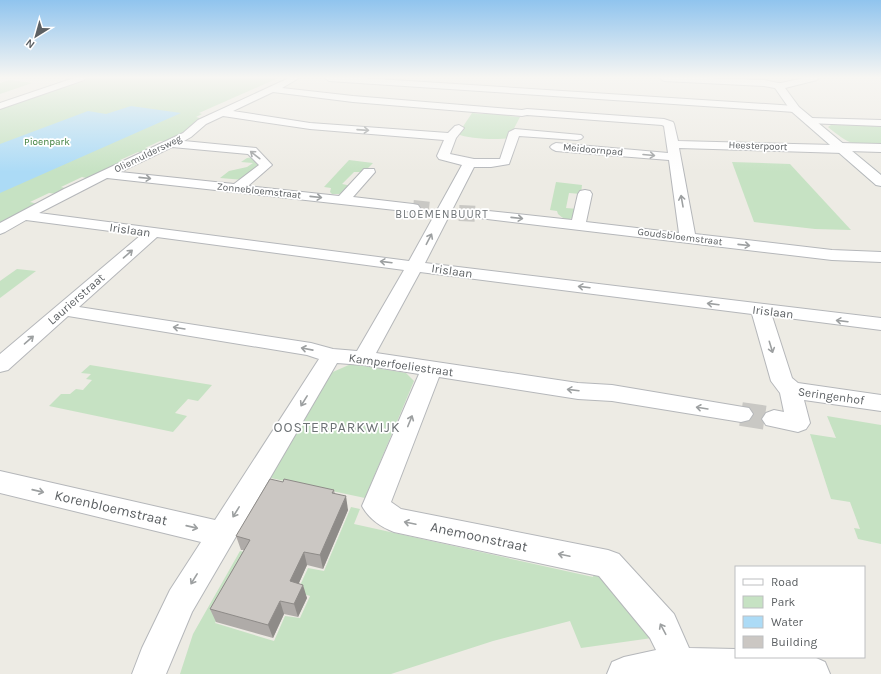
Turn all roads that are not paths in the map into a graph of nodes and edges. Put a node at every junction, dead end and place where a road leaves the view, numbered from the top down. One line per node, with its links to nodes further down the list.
1 (230, 109): 6 (street, Oliemuldersweg)
2 (370, 109): 5 (street)
3 (486, 109): 15 (street)
4 (797, 109): 8 (street)
5 (388, 111)
6 (223, 113): 10 (street); 16 (street, Oliemuldersweg)
7 (323, 118): 10 (street)
8 (811, 121): 9 (street); 18 (street)
9 (881, 123)
10 (310, 126): 13 (street, one-way to 13)
11 (445, 126): 13 (street)
12 (610, 128): 15 (street, Heesterpoort)
13 (451, 137): 21 (street)
14 (576, 137): 17 (street)
15 (672, 138): 18 (street, Heesterpoort); 20 (street)
16 (171, 143): 23 (street, Oliemuldersweg); 25 (street, one-way to 16)
17 (512, 143): 20 (street, Meidoornpad, one-way to 20); 21 (street)
18 (840, 146): 19 (street, Heesterpoort); 24 (street)
19 (881, 148)
20 (675, 160): 36 (street, one-way to 20)
21 (470, 162): 29 (street)
22 (369, 172): 27 (street)
23 (106, 174): 25 (street, Zonnebloemstraat, one-way to 25); 32 (street, Oliemuldersweg)
24 (881, 182)
25 (237, 188): 27 (street, Zonnebloemstraat, one-way to 27)
26 (585, 194): 33 (street)
27 (343, 200): 28 (street, Zonnebloemstraat)
28 (413, 208)
29 (438, 211): 30 (street); 38 (street, one-way to 29)
30 (459, 213)
31 (479, 214): 33 (street, Goudsbloemstraat, one-way to 33)
32 (23, 215): 34 (street, Oliemuldersweg); 35 (street, Irislaan)
33 (578, 225): 36 (street, Goudsbloemstraat)
34 (0, 229)
35 (153, 233): 38 (street, Irislaan, one-way to 35); 39 (street, Laurierstraat, one-way to 35)
36 (688, 238): 37 (street, Goudsbloemstraat, one-way to 37)
37 (881, 257)
38 (415, 266): 40 (street, Irislaan, one-way to 38); 43 (street)
39 (63, 310): 42 (street, Kamperfoeliestraat, one-way to 39); 44 (street, Laurierstraat, one-way to 39)
40 (760, 310): 41 (street, Irislaan, one-way to 40); 46 (street, one-way to 46)
41 (881, 324)
42 (331, 356): 43 (street, Kamperfoeliestraat); 51 (street, one-way to 51)
43 (363, 358): 45 (street, Kamperfoeliestraat)
44 (0, 365)
45 (431, 370): 48 (street, Kamperfoeliestraat, one-way to 45); 52 (street, Anemoonstraat, one-way to 45)
46 (791, 390): 47 (street, Seringenhof); 49 (street, Seringenhof)
47 (881, 403)
48 (740, 414)
49 (774, 419)
50 (0, 482): 51 (street, Korenbloemstraat, one-way to 51)
51 (222, 534): 53 (street, one-way to 53)
52 (679, 665): 54 (street); 55 (street)
53 (149, 674)
54 (624, 674)
55 (813, 674)

